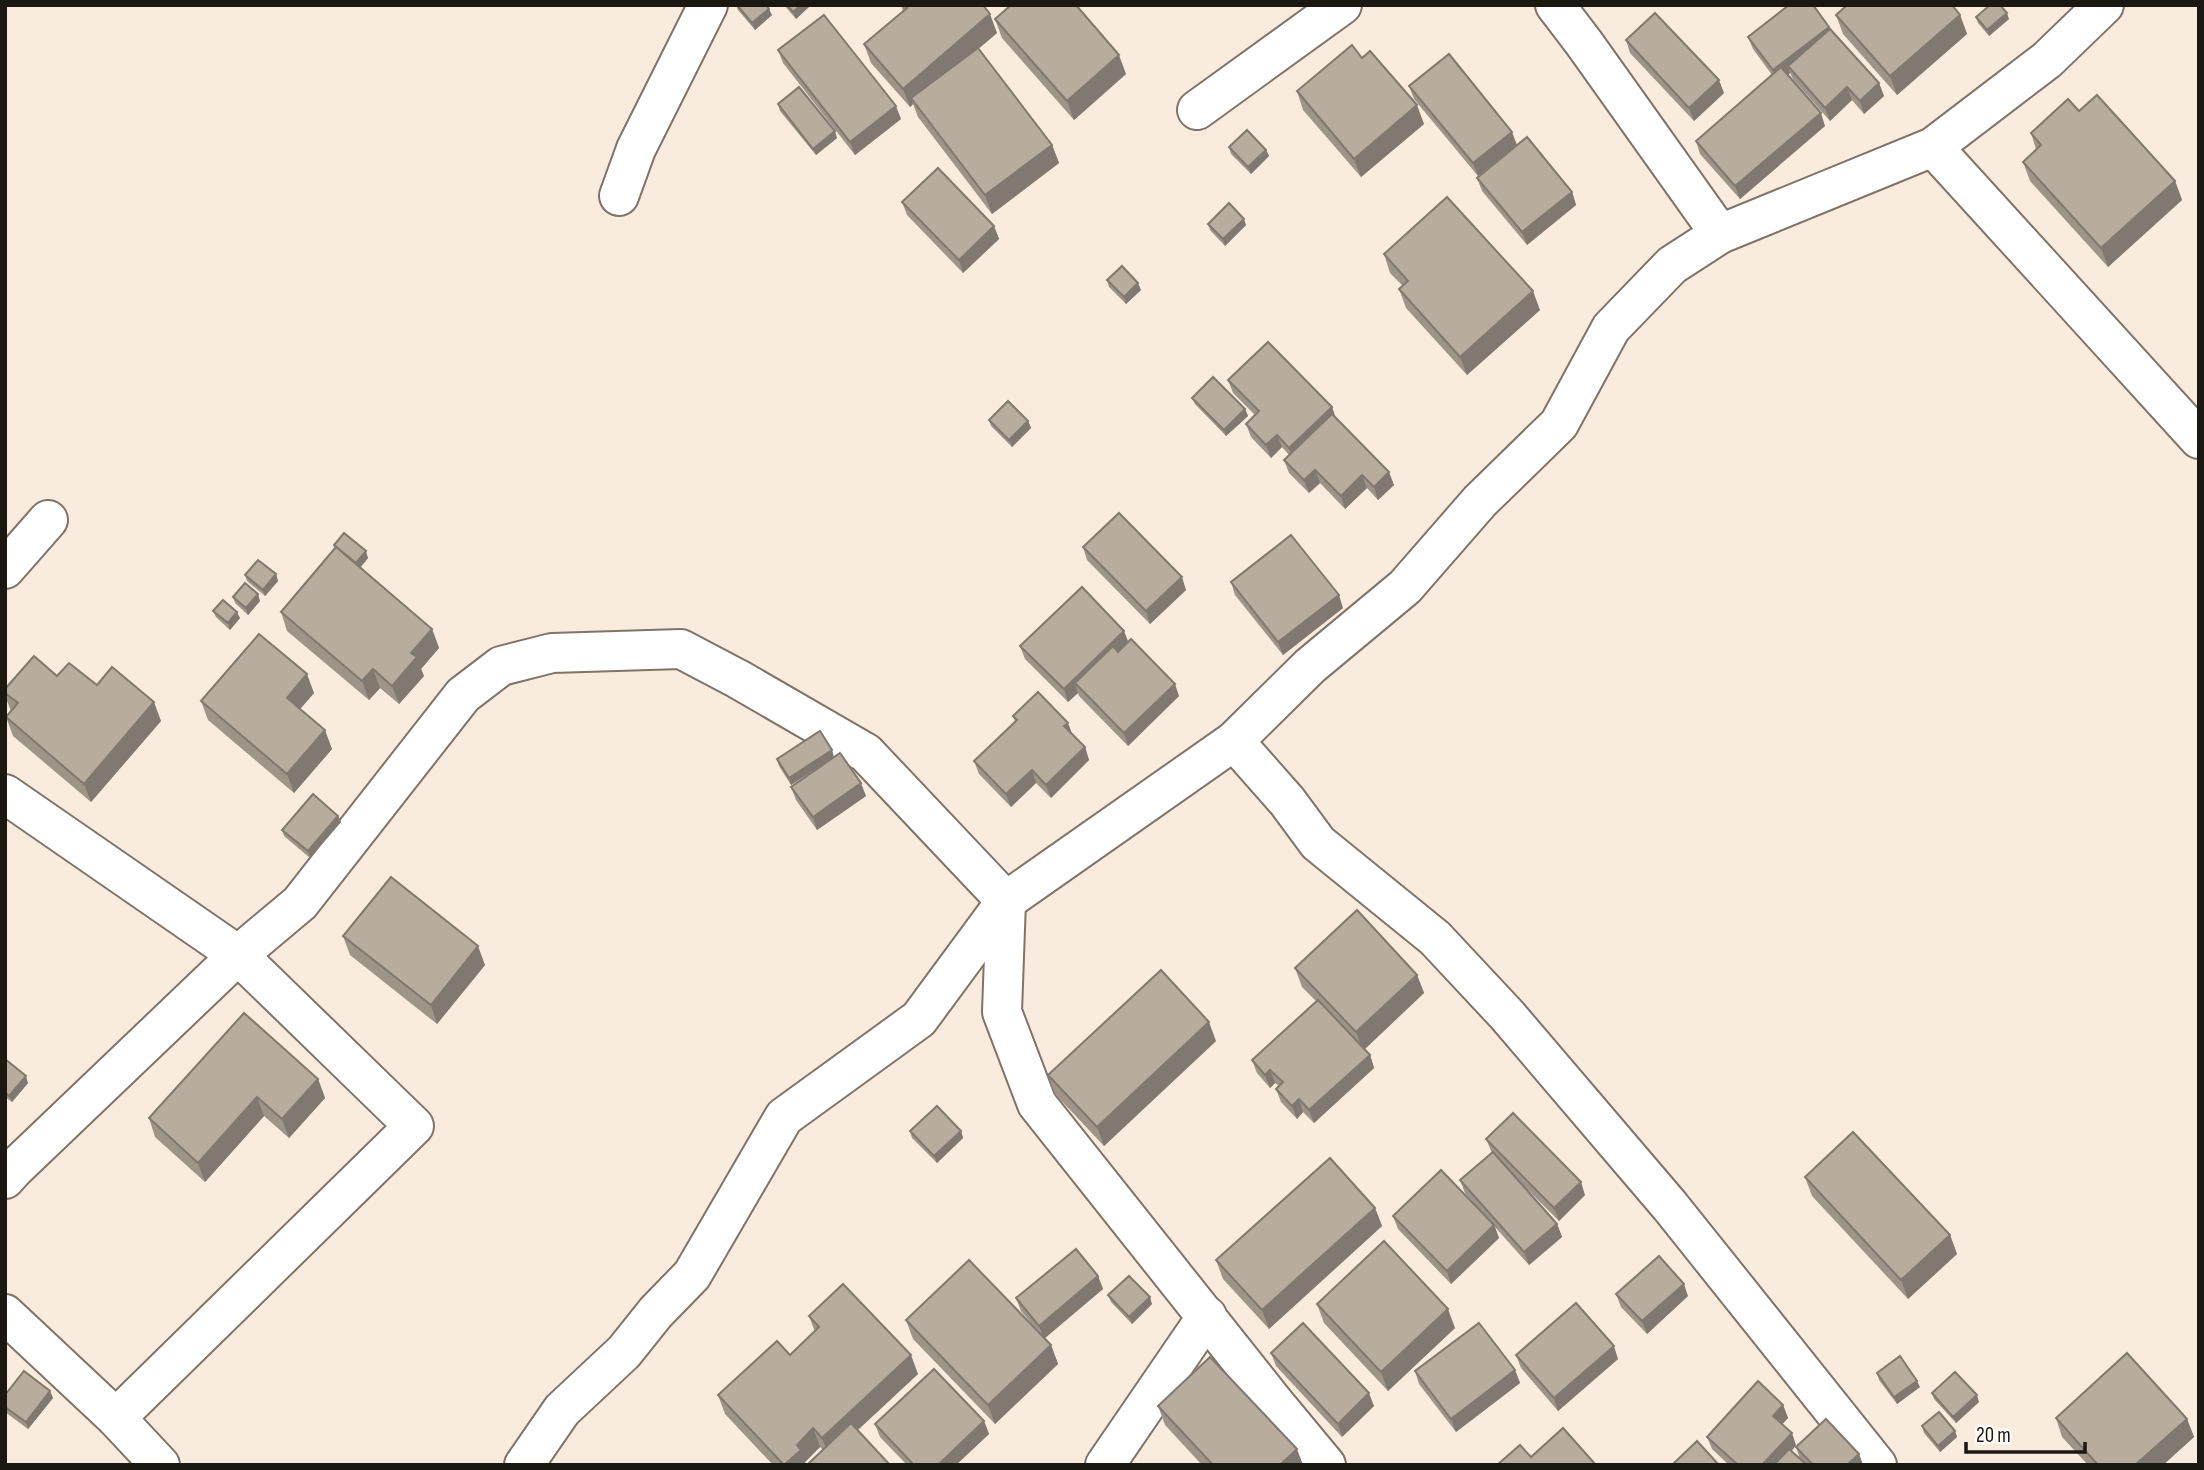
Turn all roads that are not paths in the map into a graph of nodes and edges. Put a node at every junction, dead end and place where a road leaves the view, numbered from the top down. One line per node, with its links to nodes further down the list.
1 (708, 5): 7 (street)
2 (1342, 5): 5 (street)
3 (1555, 5): 8 (street)
4 (2104, 5): 6 (street)
5 (1197, 110)
6 (1933, 147): 8 (street); 9 (street)
7 (619, 196)
8 (1720, 234): 12 (street)
9 (2199, 439)
10 (48, 520): 11 (street)
11 (5, 569)
12 (1234, 741): 14 (street); 24 (street)
13 (5, 794): 15 (street)
14 (1006, 901): 15 (street); 18 (street); 21 (street)
15 (238, 956): 16 (street); 19 (street)
16 (5, 1180)
17 (5, 1314): 19 (street)
18 (1207, 1316): 22 (street); 23 (street)
19 (116, 1418): 20 (street)
20 (160, 1465)
21 (524, 1465)
22 (1105, 1465)
23 (1326, 1465)
24 (1877, 1465)

